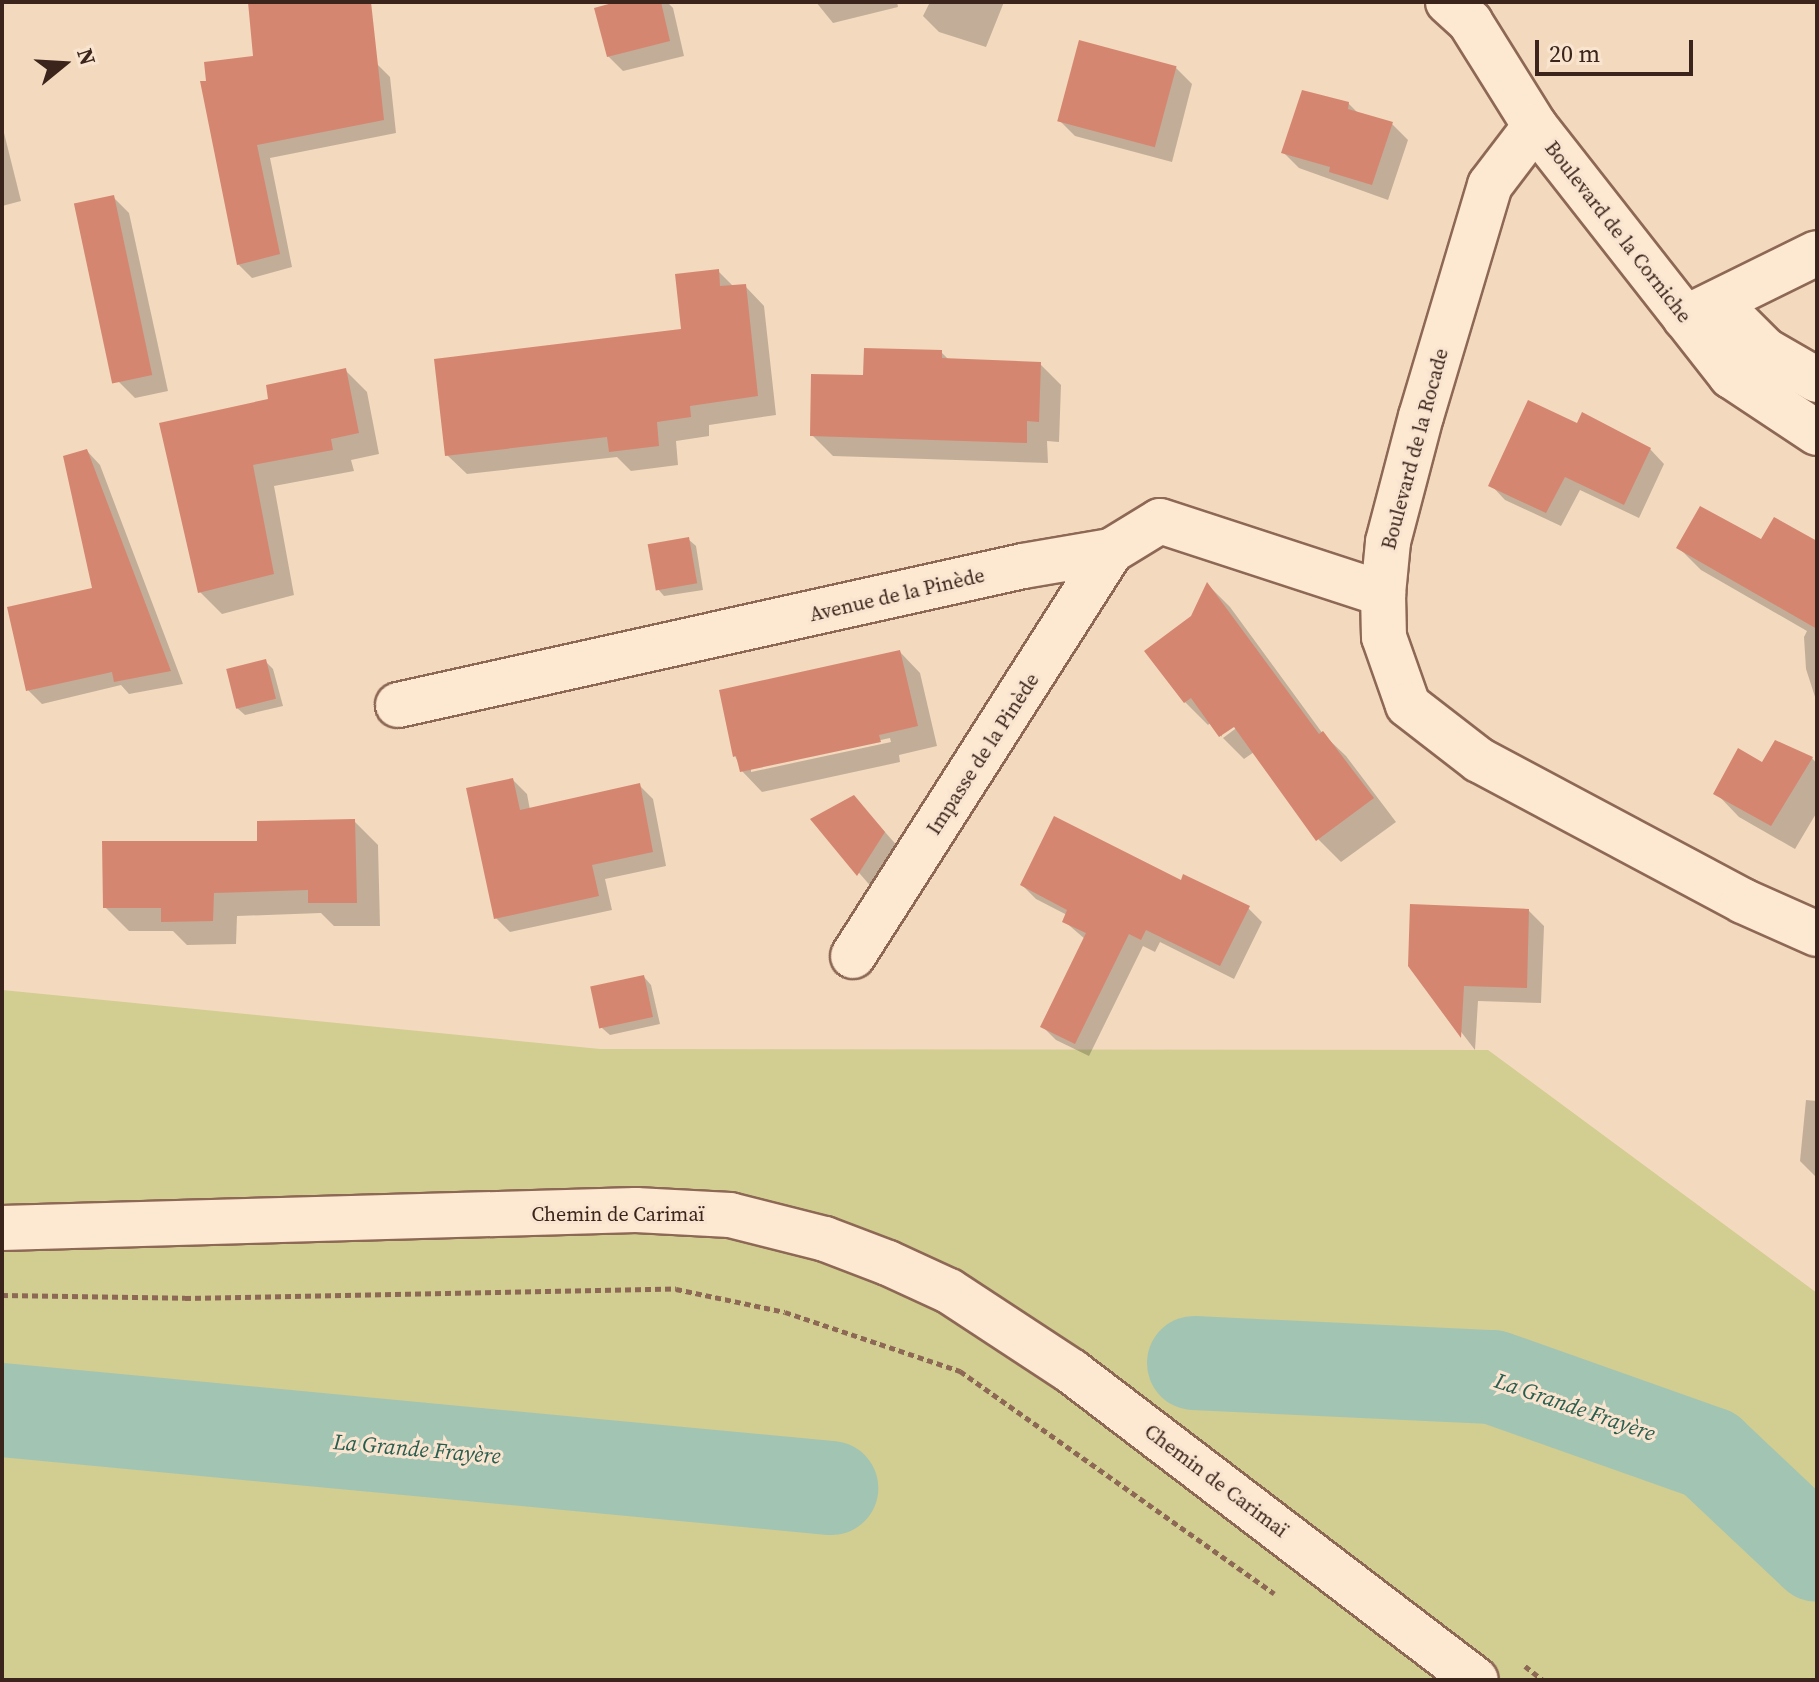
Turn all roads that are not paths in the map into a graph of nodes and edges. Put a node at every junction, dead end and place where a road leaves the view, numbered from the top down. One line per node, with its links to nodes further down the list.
1 (1448, 2): 2 (street, Boulevard de la Corniche)
2 (1535, 126): 4 (street, Boulevard de la Corniche); 8 (street, Boulevard de la Rocade)
3 (1817, 253): 4 (street)
4 (1702, 311): 5 (street); 6 (street, Boulevard de la Corniche)
5 (1817, 380)
6 (1817, 433)
7 (1111, 551): 8 (street, Avenue de la Pinède); 9 (street, Avenue de la Pinède); 11 (street, Impasse de la Pinède)
8 (1383, 594): 10 (street, Boulevard de la Rocade)
9 (398, 705)
10 (1817, 934)
11 (853, 956)
12 (2, 1228): 13 (street, Chemin de Carimaï)
13 (1476, 1680)

